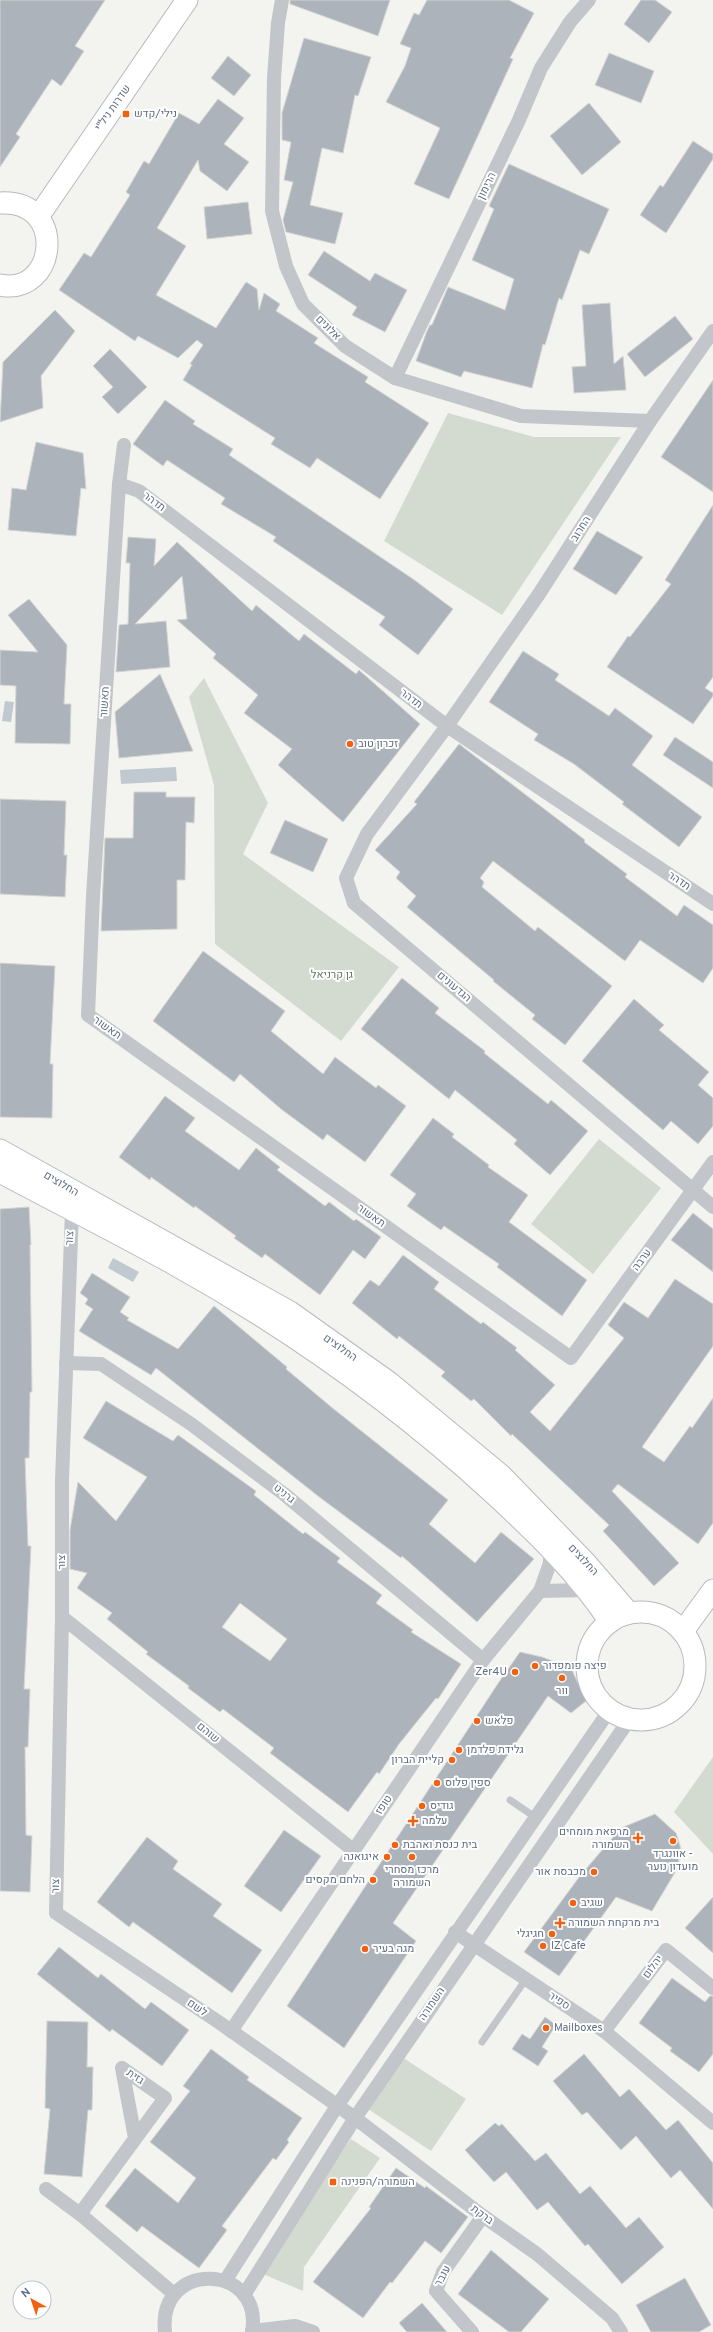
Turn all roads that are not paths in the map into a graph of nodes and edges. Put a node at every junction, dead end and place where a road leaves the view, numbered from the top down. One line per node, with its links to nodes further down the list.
1 (188, 0): 5 (street, שדרות ניל"י)
2 (282, 0): 8 (street, אלונים)
3 (589, 0): 8 (street, הרימון)
4 (0, 203): 5 (street)
5 (38, 217): 6 (street)
6 (0, 285)
7 (713, 331): 9 (street, החרוב)
8 (395, 378): 9 (street, אלונים)
9 (650, 421): 12 (street, החרוב)
10 (124, 446): 11 (street, תאשור)
11 (119, 484): 12 (street, תדהר); 20 (street, תאשור)
12 (447, 726): 13 (street, תדהר); 17 (street, הגדעונים)
13 (713, 904)
14 (0, 1150): 26 (street, החלוצים)
15 (713, 1162): 17 (street, ערבה)
16 (0, 1172): 19 (street, החלוצים)
17 (693, 1191): 18 (street, הגדעונים); 20 (street, ערבה)
18 (713, 1207)
19 (72, 1210): 21 (street, צור); 22 (street, החלוצים)
20 (571, 1358)
21 (66, 1363): 27 (street, צור); 30 (street, גרניט)
22 (550, 1548): 23 (street, החלוצים); 25 (street, טופז)
23 (587, 1590): 25 (street); 28 (street, החלוצים)
24 (713, 1590): 29 (street)
25 (540, 1591): 30 (street, טופז)
26 (629, 1613): 28 (street); 29 (street)
27 (62, 1617): 35 (street, שוהם); 36 (street, צור)
28 (610, 1622): 31 (street)
29 (683, 1631): 32 (street)
30 (483, 1660): 35 (street, טופז)
31 (609, 1711): 32 (street); 34 (street, השמורה)
32 (629, 1720): 38 (street, השמורה)
33 (510, 1800): 34 (lane)
34 (535, 1817): 37 (street, השמורה)
35 (353, 1850): 41 (street, טופז)
36 (56, 1913): 41 (street, לשם)
37 (455, 1932): 38 (street, ספיר); 44 (street, השמורה)
38 (472, 1944): 39 (street, ספיר); 45 (street, השמורה)
39 (526, 1980): 42 (street, ספיר); 43 (lane)
40 (713, 1988): 42 (street, יהלום)
41 (229, 2026): 44 (street, לשם)
42 (604, 2031): 46 (street, ספיר)
43 (482, 2042)
44 (337, 2106): 45 (street, ברקת); 51 (street, השמורה)
45 (355, 2118): 50 (street, ברקת); 53 (street, השמורה)
46 (713, 2123)
47 (135, 2138): 49 (street)
48 (46, 2189): 49 (street)
49 (80, 2214): 52 (street)
50 (484, 2216): 57 (street, ענבר); 58 (street, ברקת)
51 (225, 2281): 52 (street); 53 (street)
52 (174, 2294): 54 (street)
53 (244, 2295): 55 (street)
54 (165, 2332)
55 (252, 2332): 56 (street)
56 (313, 2332)
57 (472, 2332)
58 (621, 2332)

